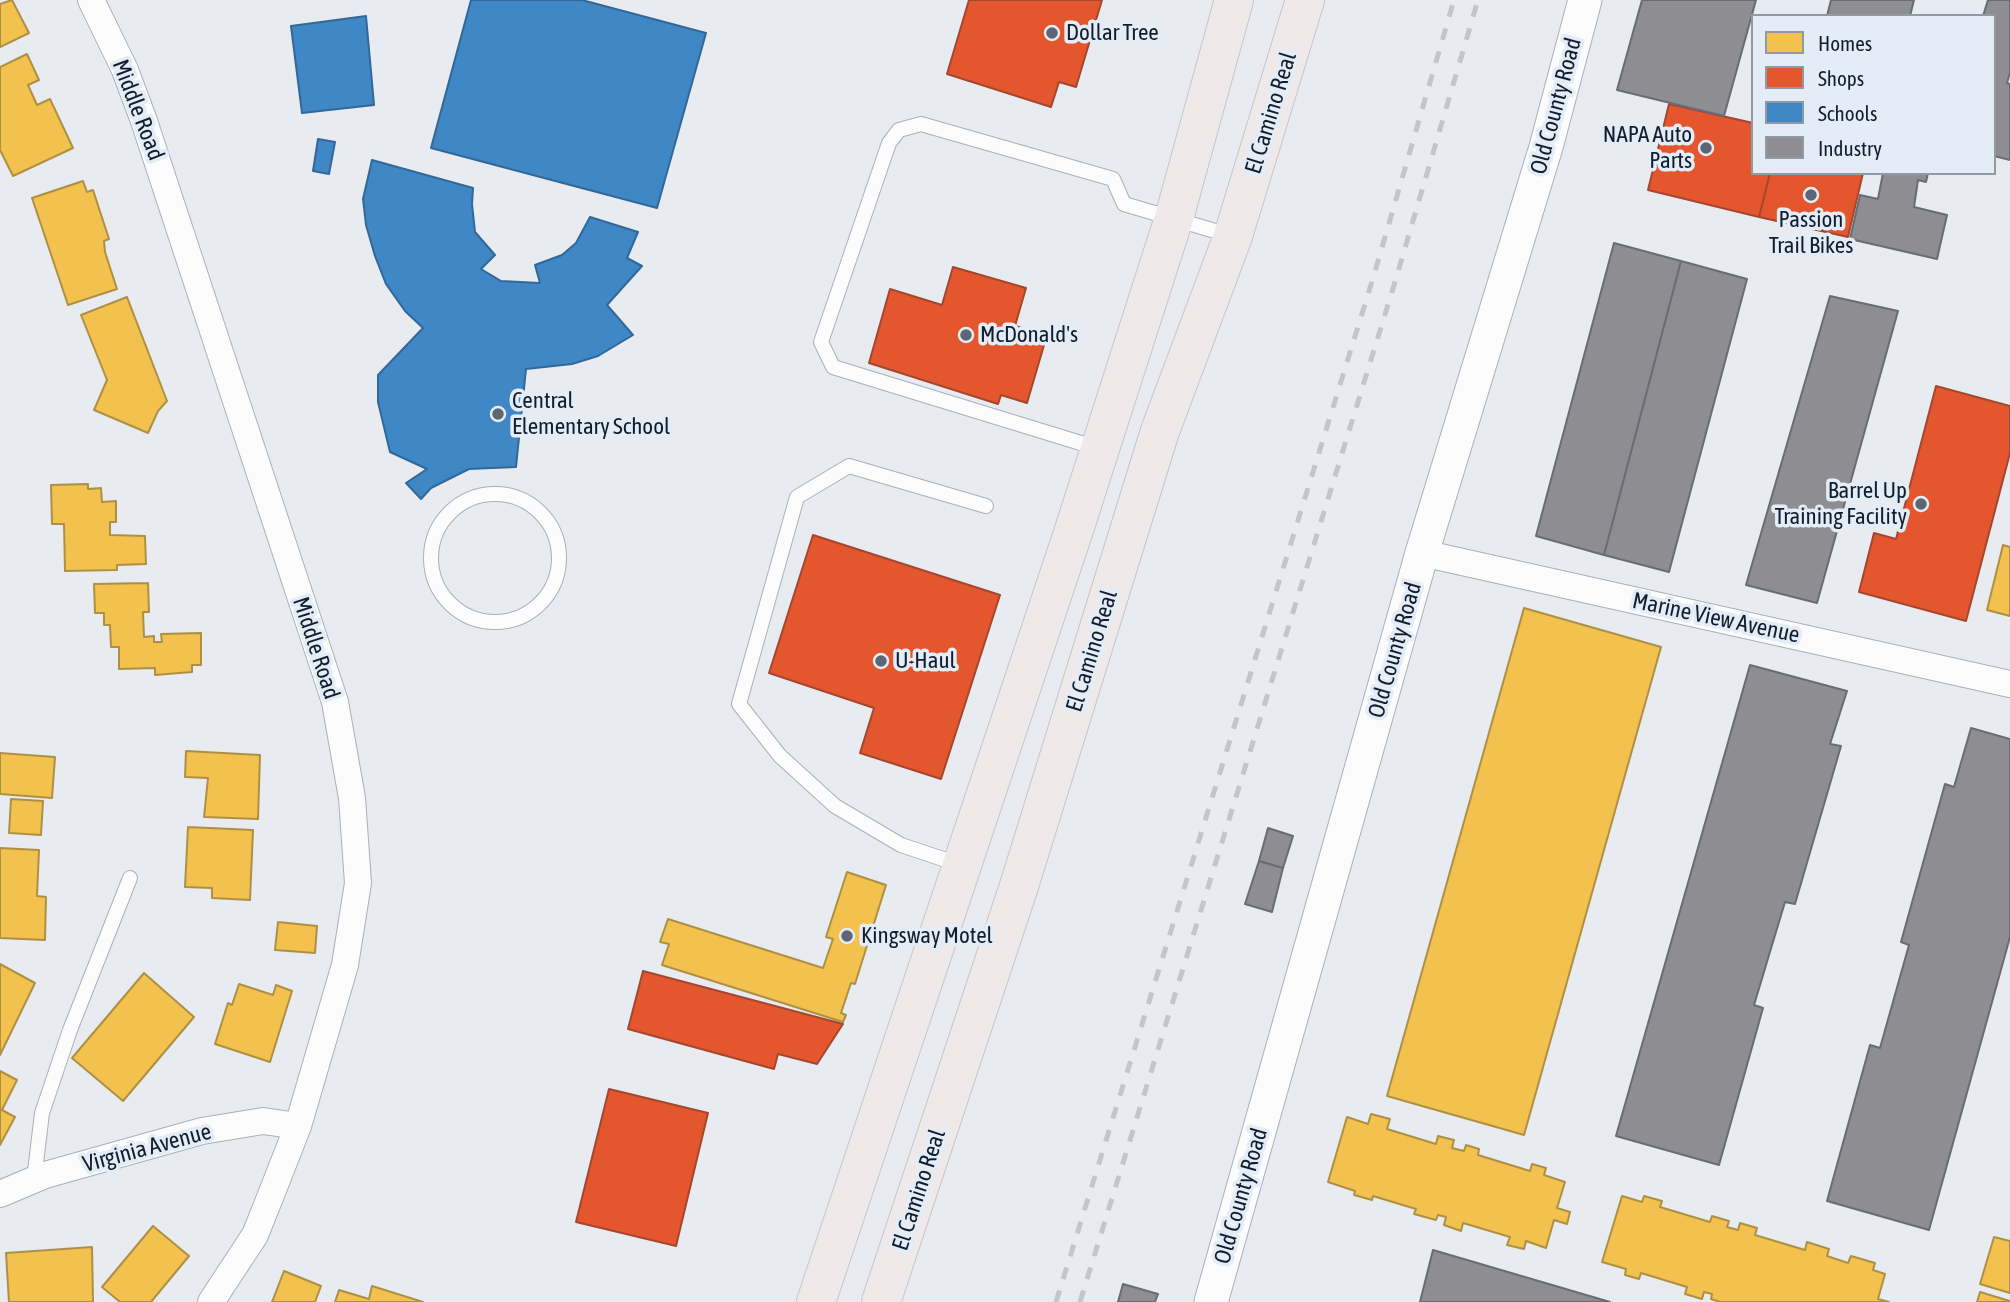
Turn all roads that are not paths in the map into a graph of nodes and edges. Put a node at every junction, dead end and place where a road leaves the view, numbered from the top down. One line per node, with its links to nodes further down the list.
1 (91, 0): 14 (street, Middle Road)
2 (1234, 0): 5 (main road)
3 (1305, 0): 6 (main road, El Camino Real)
4 (1585, 0): 9 (street, Old County Road)
5 (1174, 218): 6 (lane); 7 (main road); 7 (lane)
6 (1233, 236): 19 (main road, El Camino Real)
7 (1100, 449): 12 (main road)
8 (986, 506): 12 (lane)
9 (1422, 553): 11 (street, Marine View Avenue); 20 (street, Old County Road)
10 (518, 618): 10 (lane)
11 (2010, 684)
12 (962, 866): 18 (main road)
13 (130, 878): 15 (lane)
14 (298, 1125): 15 (street, Virginia Avenue); 17 (street, Middle Road)
15 (34, 1180): 16 (street, Virginia Avenue)
16 (0, 1194)
17 (211, 1302)
18 (816, 1302)
19 (881, 1302)
20 (1211, 1302)

